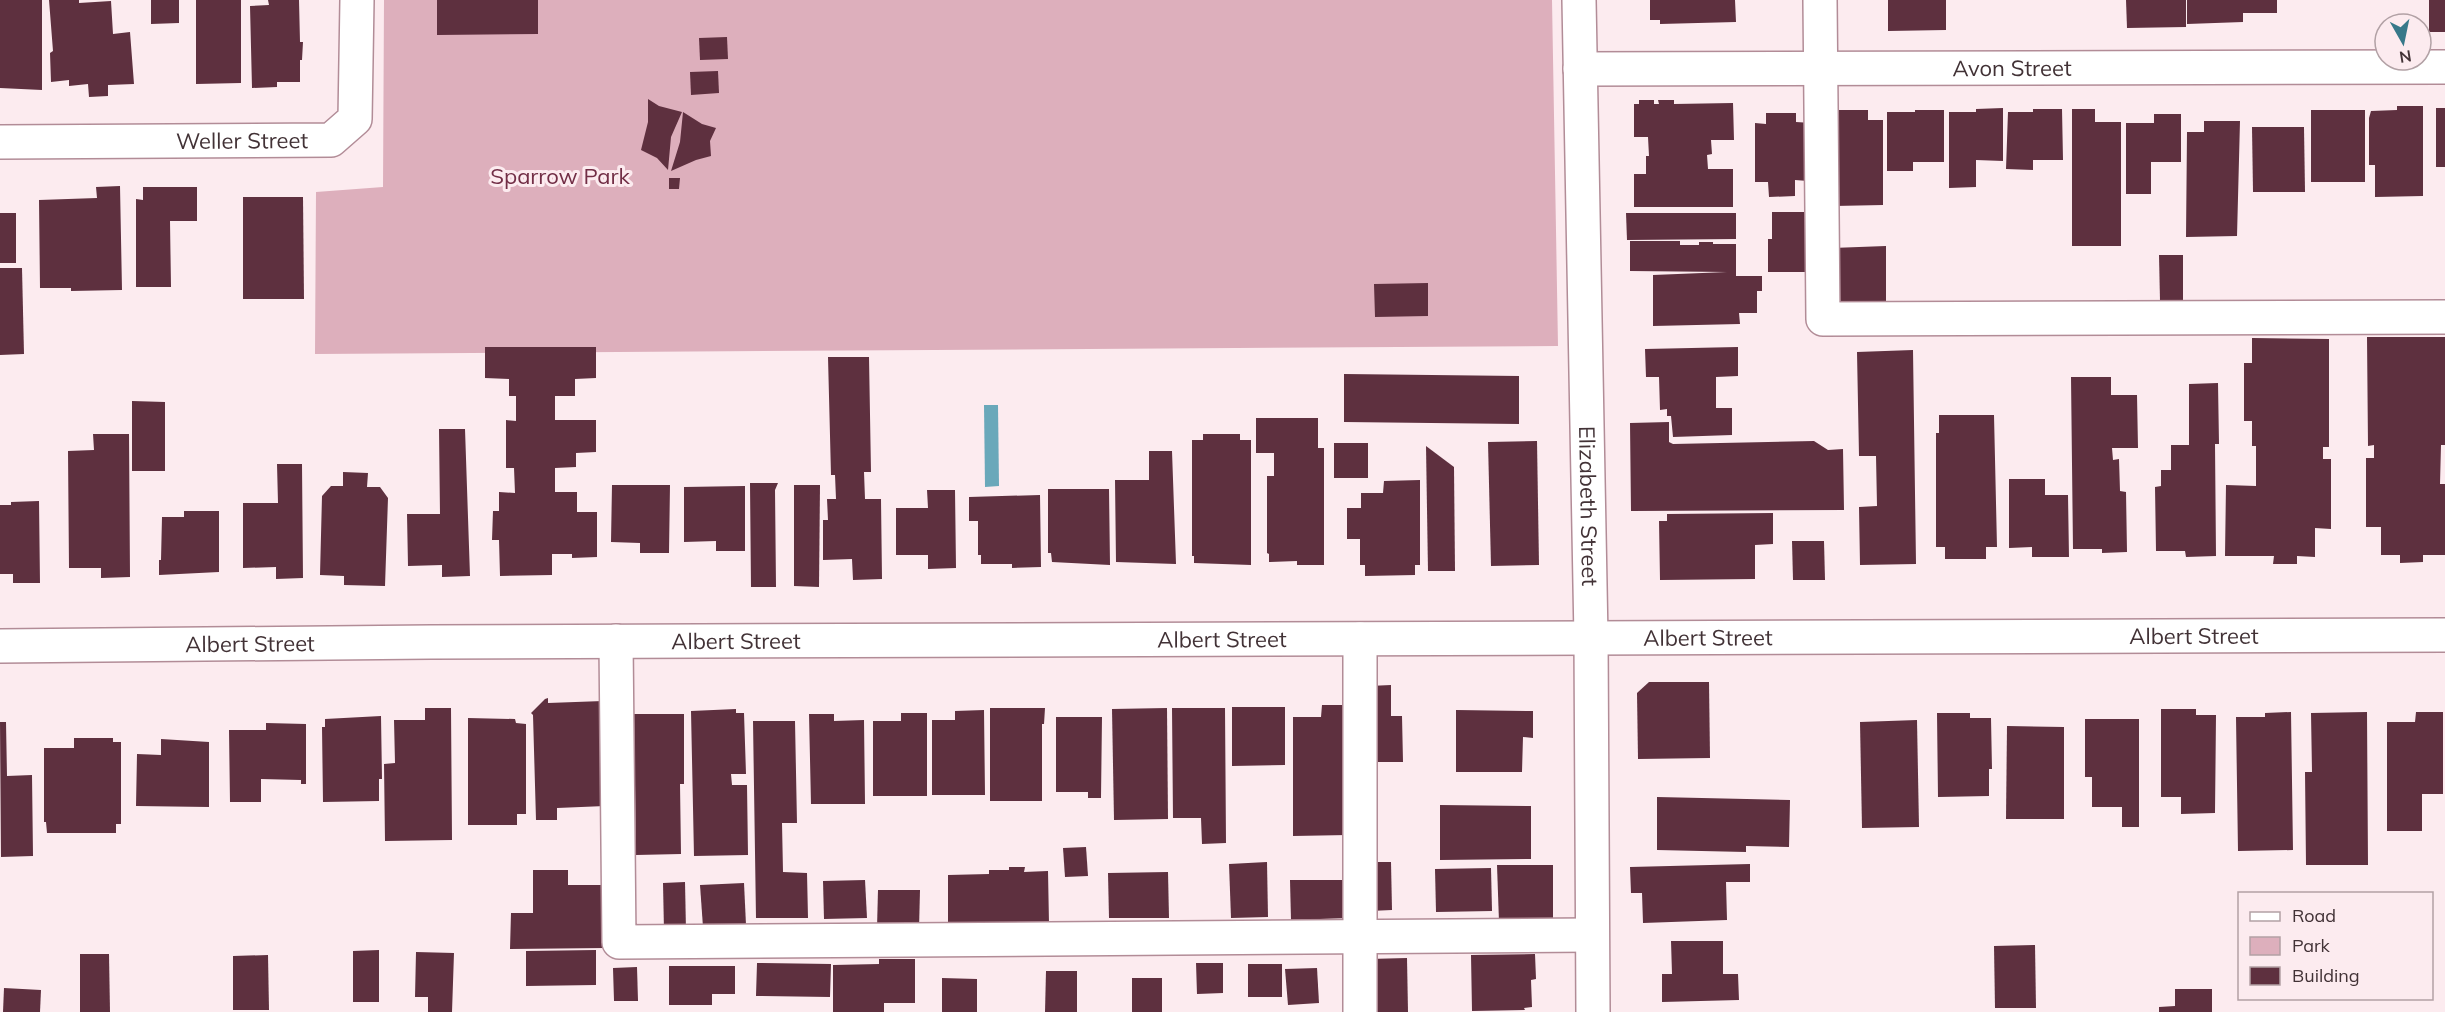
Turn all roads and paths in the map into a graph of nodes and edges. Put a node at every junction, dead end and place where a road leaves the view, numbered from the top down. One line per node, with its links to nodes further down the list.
1 (357, 0): 7 (street, Weller Street)
2 (1579, 0): 6 (street, Elizabeth Street)
3 (1820, 0): 5 (street)
4 (2445, 67): 5 (street, Avon Street)
5 (1821, 68): 6 (street, Avon Street); 8 (street)
6 (1580, 69): 10 (street, Elizabeth Street)
7 (0, 142)
8 (2445, 317)
9 (2445, 635): 10 (street, Albert Street)
10 (1591, 638): 11 (street, Albert Street); 14 (street, Elizabeth Street)
11 (1360, 639): 12 (street, Albert Street); 15 (street)
12 (616, 641): 13 (street, Albert Street); 15 (street)
13 (0, 646)
14 (1592, 935): 15 (street); 17 (street, Elizabeth Street)
15 (1359, 937): 16 (street)
16 (1360, 1012)
17 (1593, 1012)

